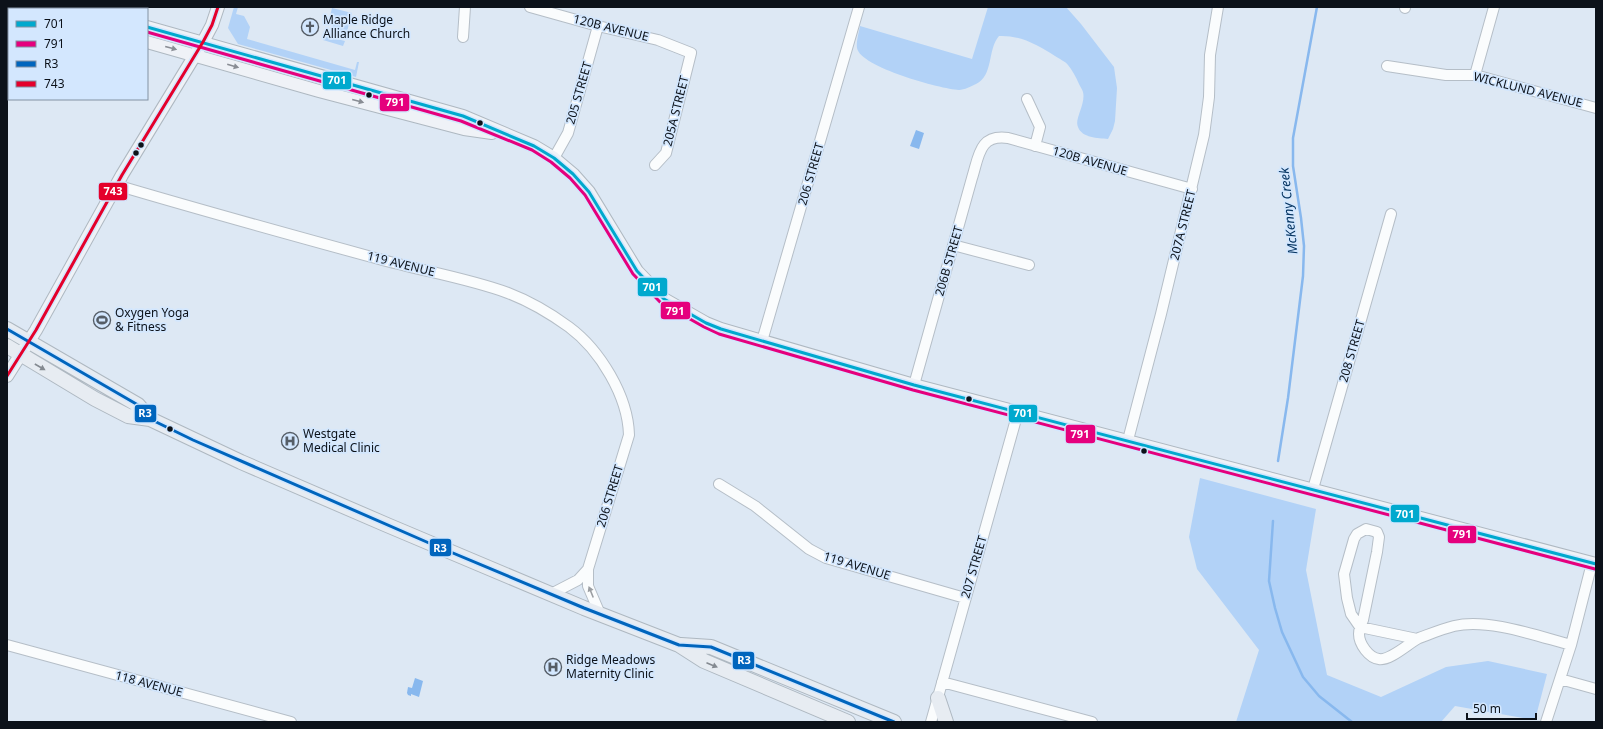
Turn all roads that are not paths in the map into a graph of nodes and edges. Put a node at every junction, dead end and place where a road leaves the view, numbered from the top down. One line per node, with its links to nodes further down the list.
1 (218, 7): 11 (main road)
2 (465, 7): 9 (street)
3 (530, 7): 7 (street, 120B AVENUE)
4 (859, 7): 29 (street, 206 STREET)
5 (1218, 7): 24 (street, 207A STREET)
6 (1494, 7): 15 (street)
7 (598, 26): 12 (street, 120B AVENUE); 21 (street, 205 STREET)
8 (148, 27): 11 (main road)
9 (463, 37)
10 (148, 42): 13 (main road, one-way to 13)
11 (203, 42): 13 (main road); 18 (main road)
12 (692, 53): 22 (street, 205A STREET)
13 (196, 55): 18 (main road, one-way to 18); 23 (main road)
14 (1388, 66): 15 (street, WICKLUND AVENUE)
15 (1475, 75): 17 (street, WICKLUND AVENUE)
16 (1028, 98): 20 (street)
17 (1596, 108)
18 (512, 136): 21 (main road)
19 (988, 140): 20 (street, 120B AVENUE); 26 (street, 206B STREET)
20 (1035, 146): 24 (street, 120B AVENUE)
21 (554, 158): 29 (main road)
22 (656, 165)
23 (116, 185): 30 (main road); 37 (street, 119 AVENUE)
24 (1192, 189): 38 (street, 207A STREET)
25 (1391, 214): 40 (street, 208 STREET)
26 (953, 245): 27 (street); 34 (street, 206B STREET)
27 (1029, 265)
28 (7, 329): 30 (highway)
29 (762, 341): 34 (main road)
30 (28, 342): 32 (main road); 36 (highway)
31 (7, 346): 32 (highway)
32 (20, 355): 33 (main road); 36 (highway, one-way to 36)
33 (7, 376)
34 (914, 385): 35 (main road)
35 (1018, 412): 38 (main road); 44 (street, 207 STREET)
36 (150, 419): 43 (highway)
37 (629, 421): 42 (street, 206 STREET)
38 (1128, 440): 40 (main road)
39 (719, 484): 44 (street, 119 AVENUE)
40 (1313, 489): 41 (main road)
41 (1594, 564): 50 (street)
42 (588, 569): 43 (street); 45 (street, 206 STREET, one-way to 42)
43 (551, 594): 45 (highway)
44 (965, 598): 52 (street, 207 STREET)
45 (600, 614): 49 (highway)
46 (1360, 627): 46 (street); 47 (street); 47 (street)
47 (1418, 639): 50 (street)
48 (7, 645): 55 (street, 118 AVENUE)
49 (679, 645): 57 (highway, one-way to 57); 58 (highway)
50 (1571, 645): 51 (street)
51 (1560, 679): 53 (street); 62 (street)
52 (942, 682): 54 (street, 207 STREET); 61 (street)
53 (1596, 689)
54 (938, 698): 59 (street, 207 STREET); 60 (highway)
55 (268, 719): 56 (street, 118 AVENUE)
56 (291, 722)
57 (848, 722)
58 (894, 722)
59 (931, 722)
60 (946, 722)
61 (1092, 722)
62 (1546, 722)

